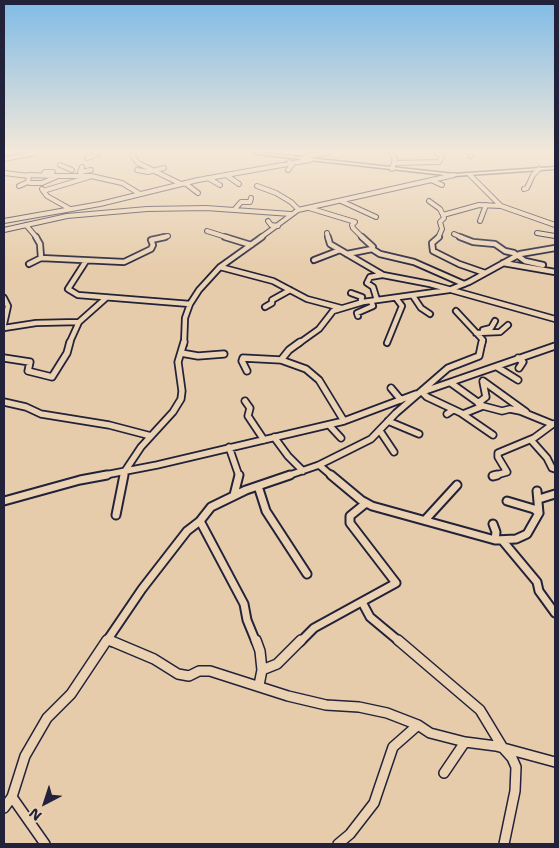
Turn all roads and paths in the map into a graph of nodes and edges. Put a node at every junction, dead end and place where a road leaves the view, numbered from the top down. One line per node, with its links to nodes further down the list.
1 (44, 193): 13 (street)
2 (146, 193): 6 (street)
3 (277, 193): 14 (street)
4 (377, 193): 8 (street)
5 (488, 193): 11 (street)
6 (140, 194): 13 (street)
7 (251, 198): 15 (street)
8 (341, 201): 12 (street); 19 (street)
9 (429, 201): 18 (street)
10 (486, 205): 11 (street); 18 (street); 22 (street)
11 (501, 206): 24 (street)
12 (309, 208): 14 (street); 35 (street)
13 (70, 209): 20 (street)
14 (300, 209): 16 (street); 17 (street)
15 (235, 210): 16 (street); 23 (street)
16 (275, 212): 17 (street)
17 (291, 214): 25 (street)
18 (443, 215): 49 (street)
19 (376, 217)
20 (4, 221)
21 (268, 221): 25 (street)
22 (480, 221)
23 (26, 225): 26 (street); 41 (street)
24 (555, 225)
25 (278, 226): 33 (street)
26 (4, 230)
27 (207, 231): 33 (street)
28 (327, 233): 37 (street)
29 (537, 233): 32 (street)
30 (454, 234): 36 (street)
31 (168, 236): 43 (street)
32 (555, 236)
33 (251, 244): 47 (street)
34 (555, 248): 40 (street)
35 (372, 249): 39 (street); 51 (street)
36 (501, 249): 38 (street); 40 (street)
37 (340, 250): 39 (street); 42 (street)
38 (494, 250)
39 (347, 254): 50 (street)
40 (518, 255): 44 (street); 46 (street)
41 (41, 258): 43 (street); 45 (street)
42 (314, 260)
43 (86, 261): 57 (street)
44 (502, 263): 48 (street); 49 (street)
45 (29, 264)
46 (543, 265)
47 (220, 267): 52 (street); 62 (street)
48 (555, 272)
49 (485, 273): 51 (street)
50 (383, 275): 53 (street); 59 (street)
51 (464, 284): 53 (street)
52 (290, 290): 63 (street); 64 (street)
53 (449, 290): 55 (street); 68 (street)
54 (351, 293): 61 (street)
55 (412, 296): 58 (street); 66 (street)
56 (4, 298): 71 (street)
57 (106, 298): 62 (street); 70 (street)
58 (396, 298): 59 (street); 75 (street)
59 (377, 300): 60 (street)
60 (371, 301): 61 (street); 67 (street)
61 (363, 302): 64 (street)
62 (190, 304): 77 (street)
63 (265, 307)
64 (341, 308): 81 (street)
65 (456, 311): 74 (street)
66 (430, 314)
67 (358, 316)
68 (555, 319)
69 (494, 321): 74 (street)
70 (79, 322): 73 (street); 79 (street)
71 (4, 324)
72 (508, 325): 74 (street)
73 (4, 328)
74 (476, 333): 90 (street)
75 (386, 343)
76 (555, 346): 80 (street)
77 (181, 354): 78 (street); 106 (street)
78 (224, 354)
79 (4, 358)
80 (518, 358): 82 (street); 83 (street)
81 (281, 360): 84 (street); 99 (street)
82 (497, 367): 85 (street); 86 (street)
83 (519, 368)
84 (247, 372)
85 (477, 374): 87 (street); 88 (street)
86 (518, 380)
87 (483, 381): 94 (street); 98 (street)
88 (451, 383): 90 (street); 94 (street)
89 (391, 388): 91 (street)
90 (422, 392): 91 (street); 95 (street); 100 (street)
91 (401, 400): 99 (street)
92 (245, 401): 109 (street)
93 (4, 402): 106 (street)
94 (481, 405): 97 (street); 98 (street)
95 (453, 410): 96 (street); 97 (street)
96 (447, 414)
97 (463, 414): 105 (street)
98 (528, 414): 101 (street)
99 (344, 421): 102 (street)
100 (388, 421): 103 (street); 104 (street)
101 (554, 423): 110 (street)
102 (328, 425): 107 (street); 108 (street)
103 (380, 431): 112 (street); 113 (street)
104 (419, 434)
105 (493, 435)
106 (151, 436): 115 (street)
107 (274, 438): 109 (street); 116 (street)
108 (341, 438)
109 (264, 440): 111 (street)
110 (531, 440): 114 (street); 117 (street)
111 (229, 448): 115 (street); 122 (street)
112 (394, 452)
113 (319, 465): 116 (street); 126 (street)
114 (555, 469)
115 (125, 471): 124 (street); 128 (street)
116 (303, 471): 119 (street)
117 (493, 476)
118 (457, 485): 129 (street)
119 (258, 486): 122 (street); 133 (street)
120 (537, 491): 123 (street)
121 (555, 494): 123 (street)
122 (234, 495): 130 (street)
123 (539, 499): 127 (street)
124 (4, 501)
125 (507, 501): 127 (street)
126 (366, 503): 129 (street); 134 (street)
127 (538, 513): 132 (street)
128 (116, 516)
129 (425, 520): 132 (street)
130 (200, 522): 136 (street); 137 (street)
131 (493, 524): 132 (street)
132 (498, 540): 135 (street)
133 (307, 574)
134 (362, 602): 137 (street); 141 (street)
135 (555, 613)
136 (108, 640): 138 (street); 145 (street)
137 (262, 670): 138 (street)
138 (259, 685): 139 (street)
139 (418, 725): 140 (street); 148 (street)
140 (465, 742): 141 (street); 144 (street)
141 (503, 748): 143 (street); 149 (street)
142 (555, 757): 143 (street)
143 (555, 762)
144 (444, 773)
145 (12, 797): 146 (street); 147 (street)
146 (4, 808)
147 (45, 844)
148 (338, 844)
149 (504, 844)

